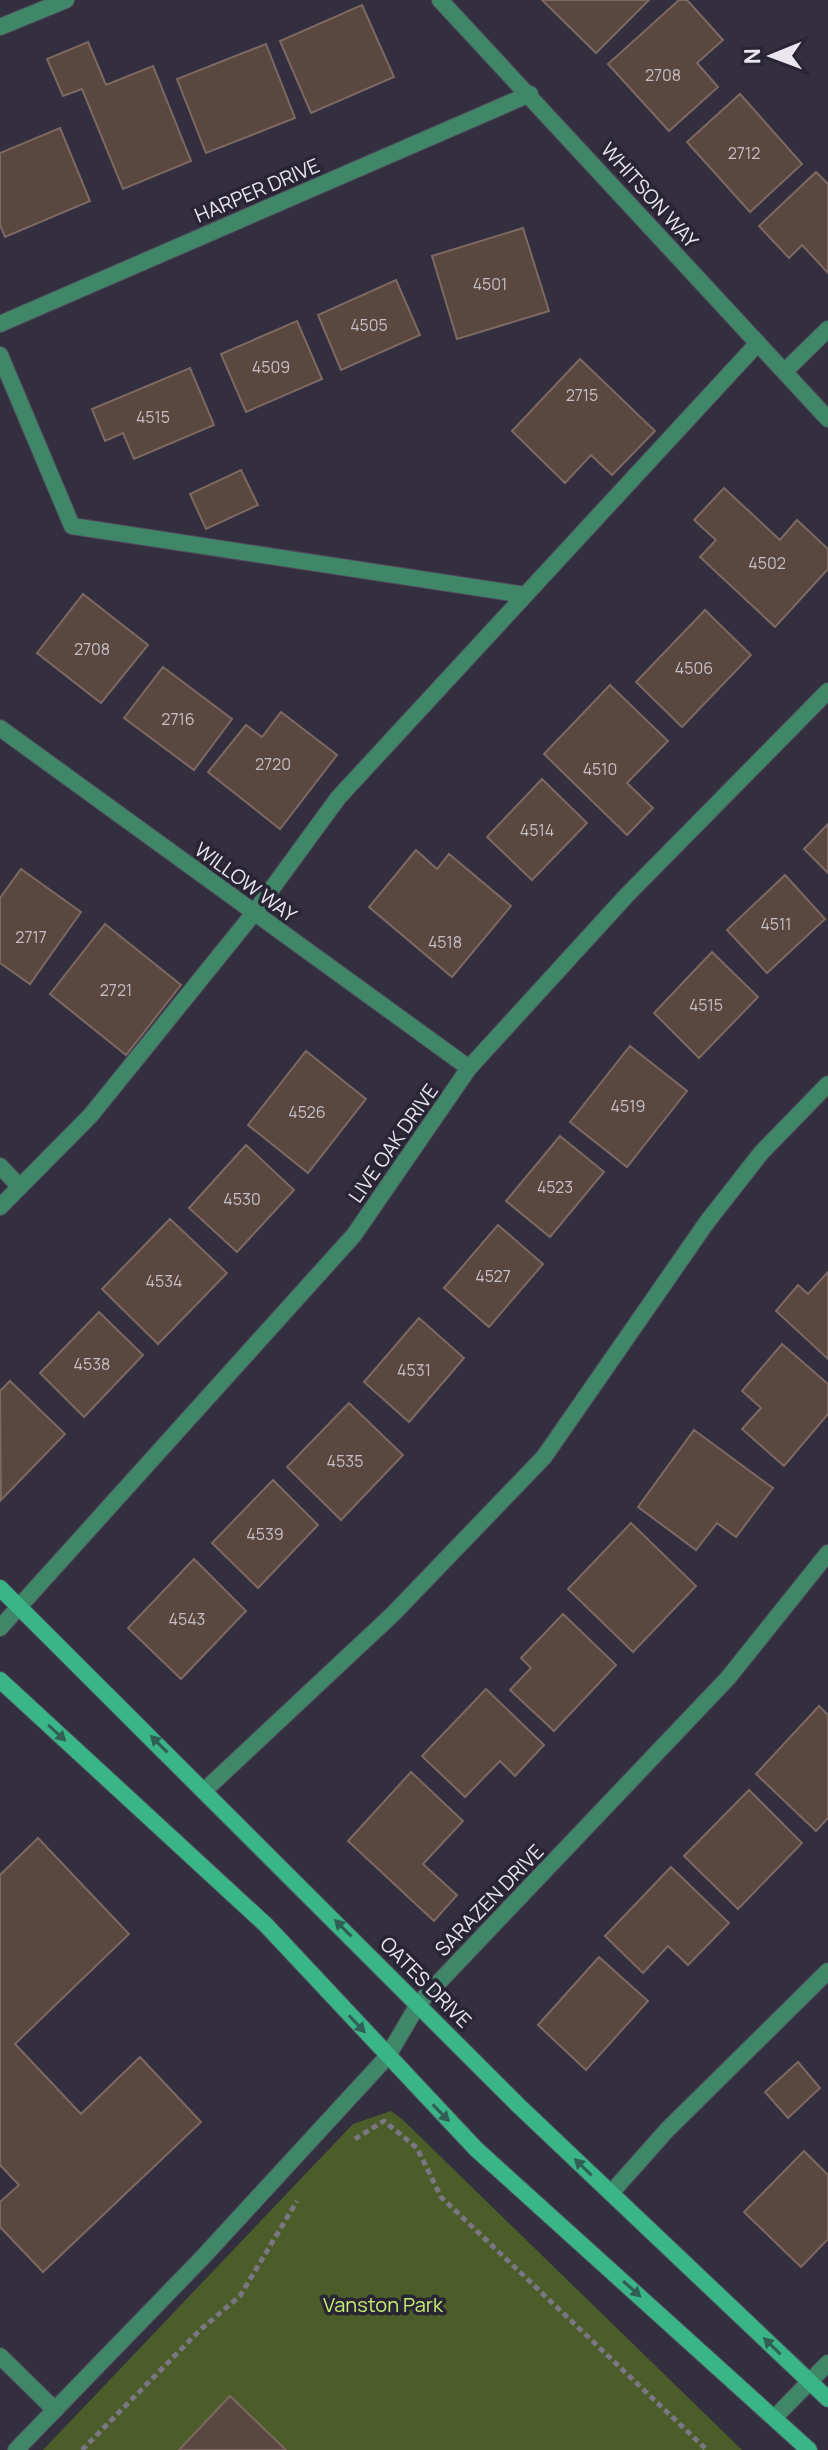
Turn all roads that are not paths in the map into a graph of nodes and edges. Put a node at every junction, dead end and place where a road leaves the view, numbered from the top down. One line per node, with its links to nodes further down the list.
1 (66, 0): 3 (street)
2 (440, 0): 4 (street, WHITSON WAY)
3 (0, 27)
4 (530, 94): 5 (street, HARPER DRIVE); 7 (street, WHITSON WAY)
5 (0, 324)
6 (828, 329): 9 (street)
7 (758, 343): 9 (street, WHITSON WAY); 11 (street)
8 (0, 355): 11 (street)
9 (785, 371): 10 (street, WHITSON WAY)
10 (828, 419)
11 (525, 595): 14 (street)
12 (828, 691): 15 (street, LIVE OAK DRIVE)
13 (0, 728): 14 (street, WILLOW WAY)
14 (254, 913): 15 (street, WILLOW WAY); 18 (street)
15 (469, 1068): 22 (street, LIVE OAK DRIVE)
16 (828, 1084): 25 (street)
17 (0, 1166): 18 (street)
18 (20, 1187): 19 (street)
19 (0, 1207)
20 (828, 1553): 27 (street, SARAZEN DRIVE)
21 (0, 1588): 22 (main road, OATES DRIVE)
22 (20, 1606): 23 (street, LIVE OAK DRIVE); 25 (main road, OATES DRIVE, one-way to 22)
23 (0, 1628)
24 (0, 1680): 28 (main road, one-way to 28)
25 (205, 1790): 27 (main road, OATES DRIVE, one-way to 25)
26 (828, 1971): 29 (street)
27 (419, 2003): 28 (street, SARAZEN DRIVE); 29 (main road, OATES DRIVE, one-way to 27)
28 (387, 2057): 34 (street, SARAZEN DRIVE); 35 (main road, one-way to 35)
29 (611, 2193): 32 (main road, OATES DRIVE, one-way to 29)
30 (0, 2356): 34 (street)
31 (828, 2363): 32 (street)
32 (809, 2381): 33 (main road, OATES DRIVE); 35 (street)
33 (828, 2399)
34 (55, 2410): 36 (street, SARAZEN DRIVE)
35 (775, 2417): 37 (main road)
36 (16, 2450)
37 (809, 2450)

